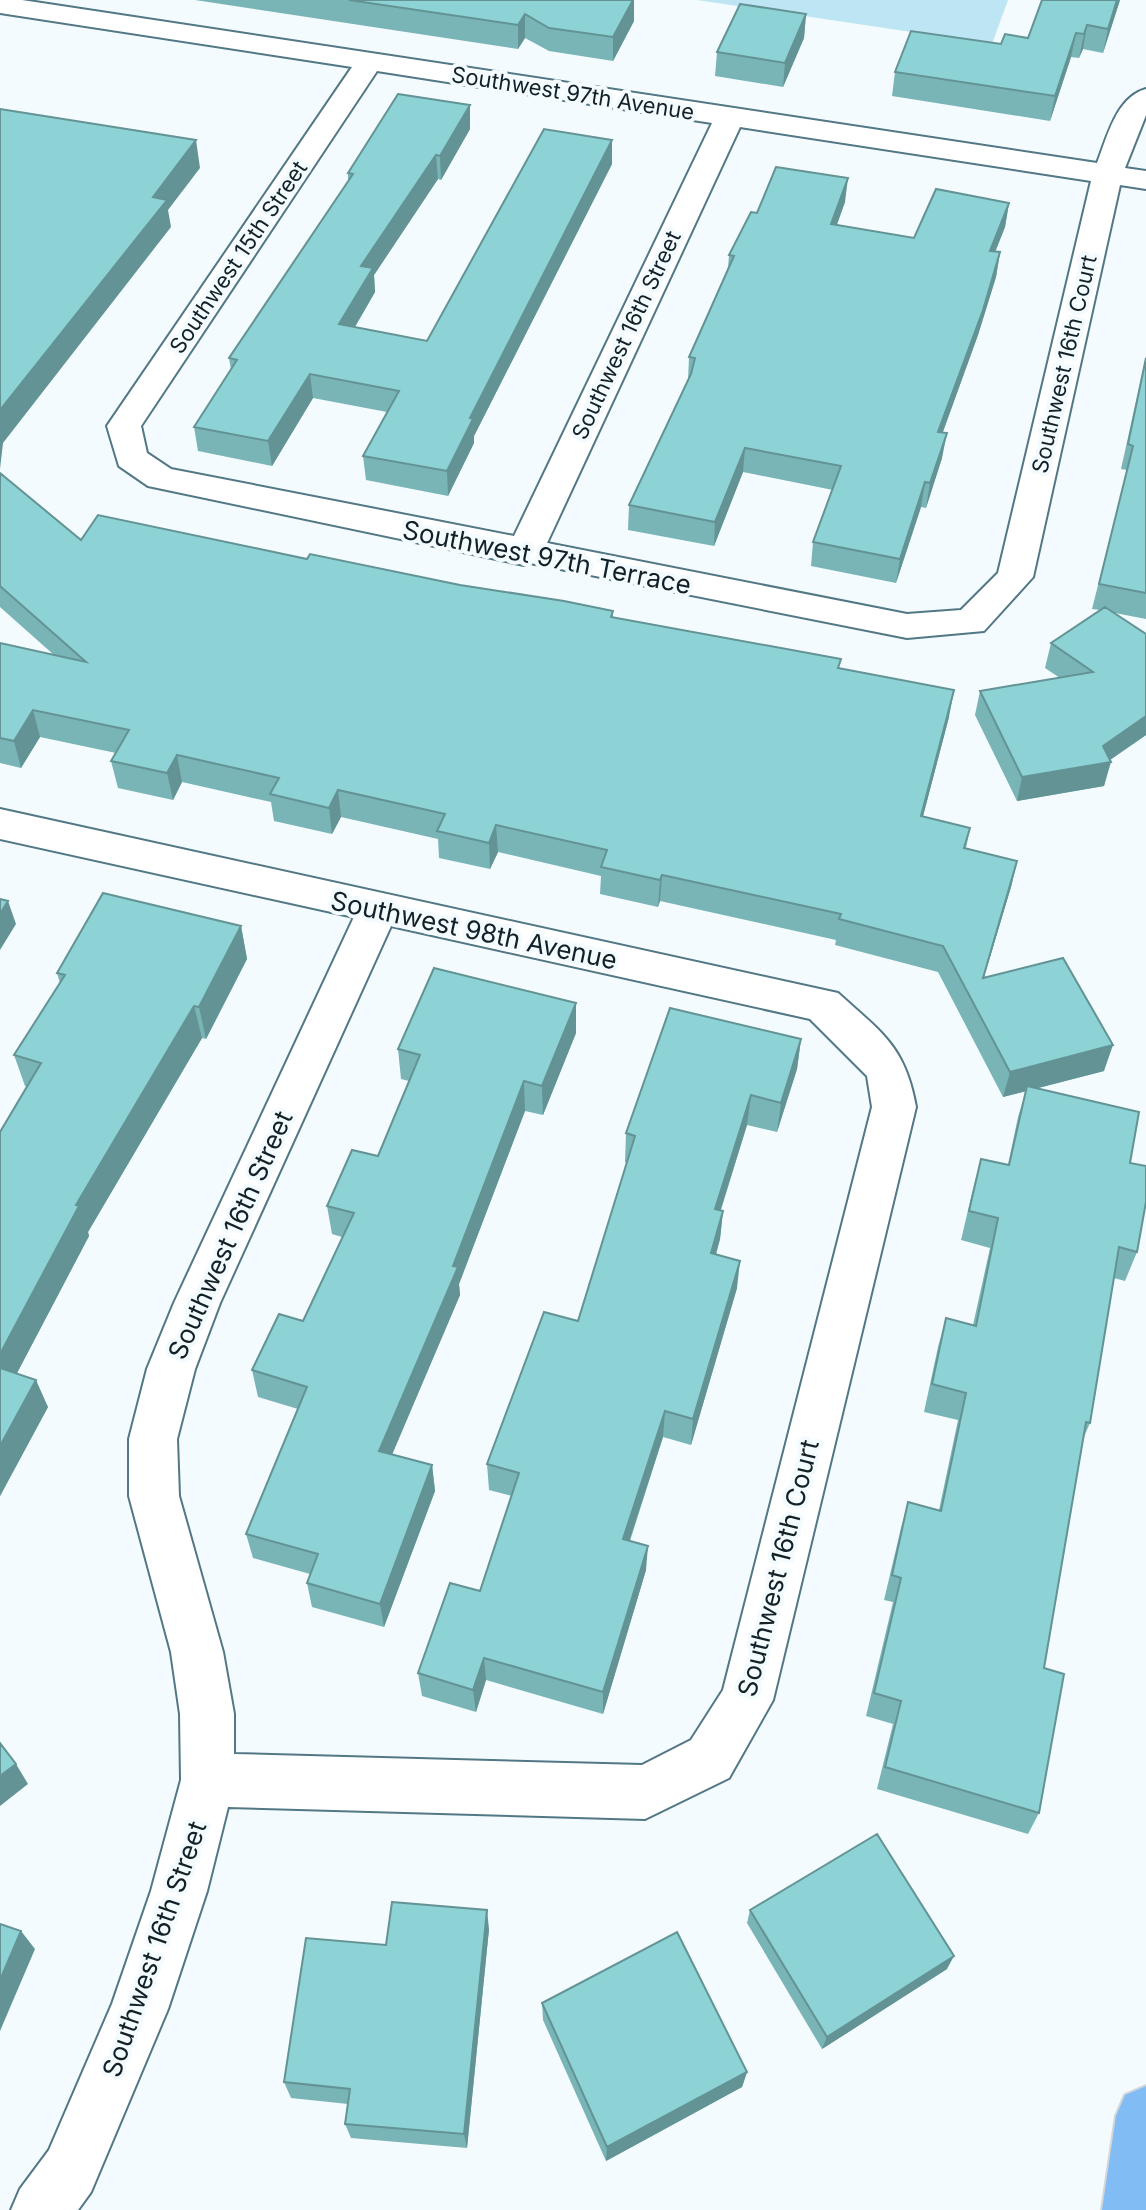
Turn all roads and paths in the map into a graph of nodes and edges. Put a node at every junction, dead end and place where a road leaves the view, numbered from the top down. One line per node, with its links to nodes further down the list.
1 (13, 7): 2 (street); 3 (street, Southwest 97th Avenue)
2 (2, 37)
3 (370, 61): 5 (street, Southwest 97th Avenue); 8 (street, Southwest 15th Street)
4 (1146, 98): 6 (street, Southwest 16th Court)
5 (729, 118): 6 (street, Southwest 97th Avenue); 9 (street, Southwest 16th Street)
6 (1108, 173): 7 (street, Southwest 97th Avenue); 10 (street, Southwest 16th Court)
7 (1146, 180)
8 (131, 458): 9 (street, Southwest 97th Terrace)
9 (524, 553): 10 (street, Southwest 97th Terrace)
10 (971, 622)
11 (0, 824): 12 (street, Southwest 98th Avenue)
12 (378, 909): 13 (street, Southwest 98th Avenue); 14 (street, Southwest 16th Street)
13 (894, 1107): 14 (street, Southwest 16th Court)
14 (208, 1780): 16 (street, Southwest 16th Street)
15 (1146, 2116): 17 (main road)
16 (41, 2210)
17 (1132, 2210)

